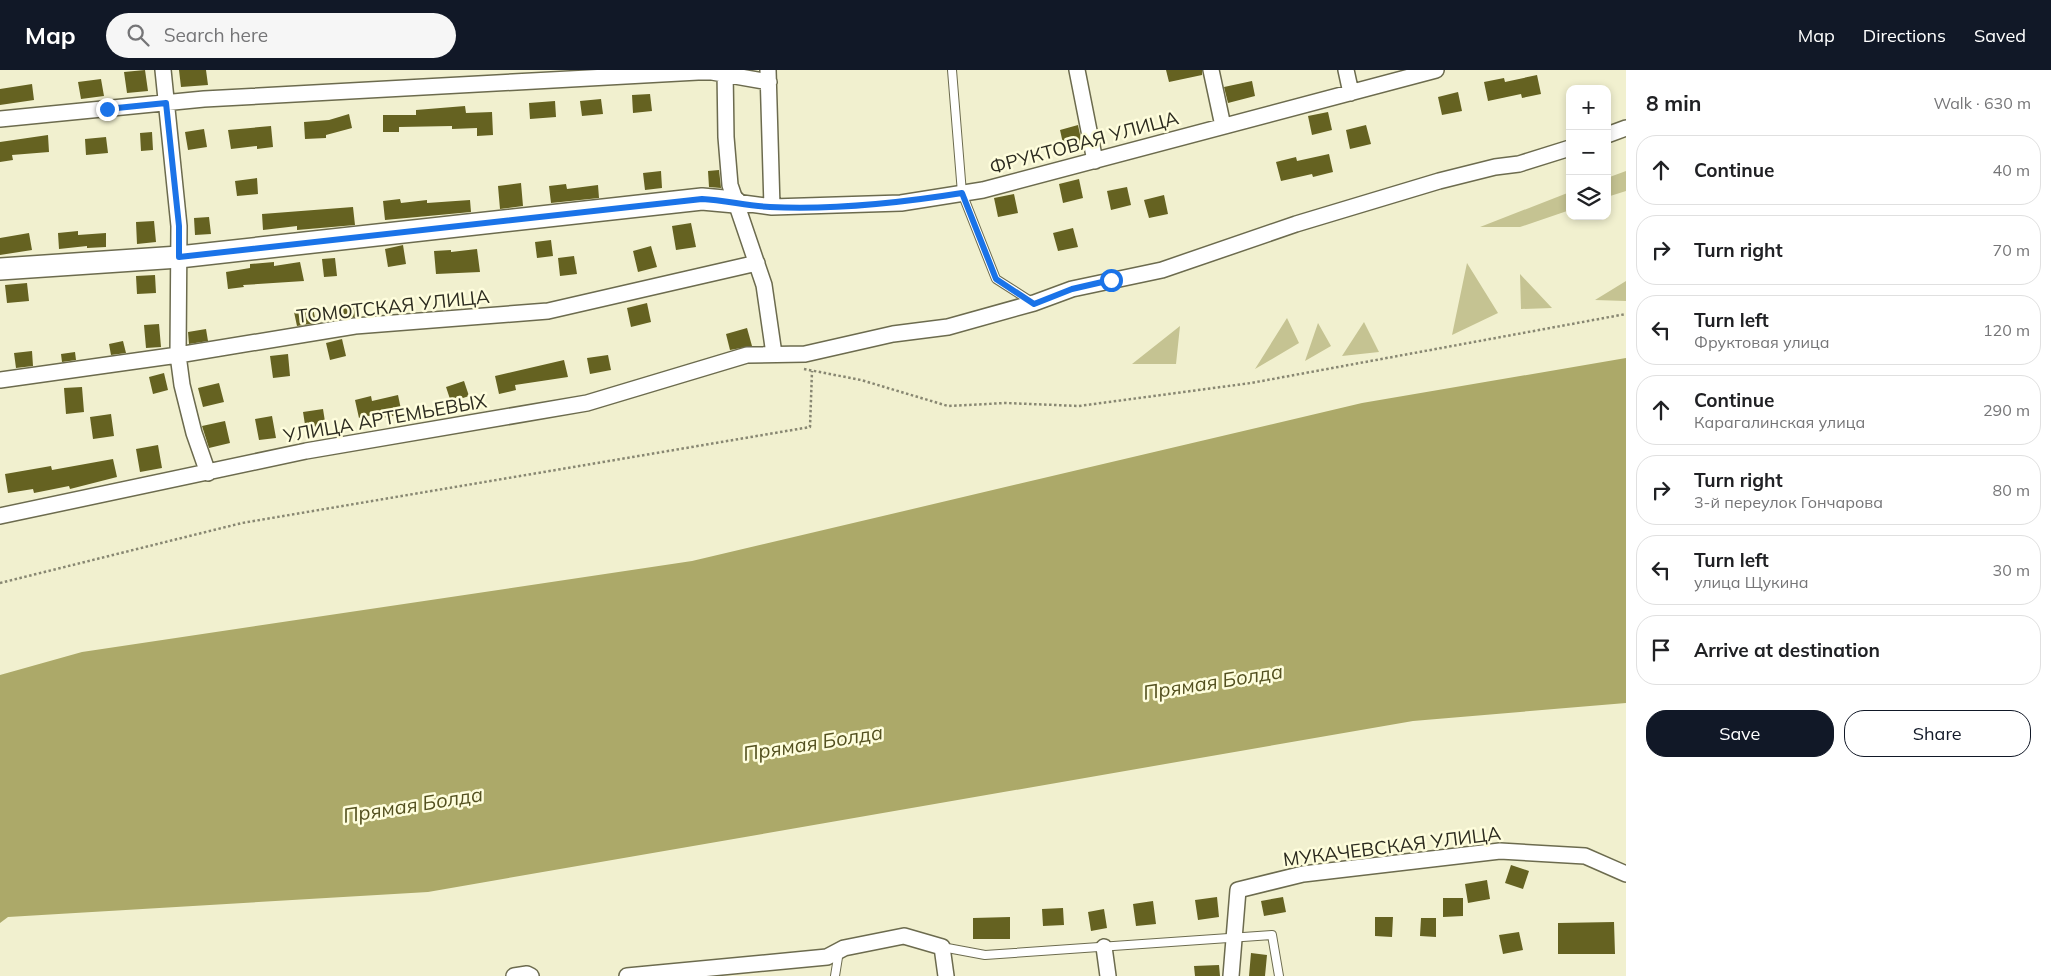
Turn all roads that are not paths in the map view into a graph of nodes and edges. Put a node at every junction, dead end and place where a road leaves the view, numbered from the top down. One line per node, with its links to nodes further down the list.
1 (163, 70): 10 (street)
2 (952, 70): 17 (lane)
3 (1077, 70): 16 (street)
4 (1211, 70): 12 (street)
5 (1346, 70): 9 (street)
6 (1436, 70): 9 (street, ФРУКТОВАЯ УЛИЦА)
7 (725, 72): 8 (street); 10 (street); 18 (street)
8 (768, 76): 19 (street)
9 (1351, 93): 12 (street, ФРУКТОВАЯ УЛИЦА)
10 (166, 103): 11 (street); 20 (street)
11 (0, 119)
12 (1223, 126): 16 (street, ФРУКТОВАЯ УЛИЦА)
13 (1626, 128): 14 (street)
14 (1611, 133)
15 (1566, 149): 23 (street, УЛИЦА АРТЕМЬЕВЫХ)
16 (1096, 161): 17 (street, ФРУКТОВАЯ УЛИЦА)
17 (962, 193): 19 (street, ФРУКТОВАЯ УЛИЦА); 23 (lane)
18 (735, 202): 19 (street, ФРУКТОВАЯ УЛИЦА); 20 (street); 21 (street)
19 (772, 207)
20 (179, 257): 22 (street); 25 (street)
21 (757, 263): 24 (street); 25 (street, ТОМОТСКАЯ УЛИЦА)
22 (0, 269)
23 (1034, 304): 24 (street, УЛИЦА АРТЕМЬЕВЫХ)
24 (774, 354): 27 (street, УЛИЦА АРТЕМЬЕВЫХ)
25 (178, 355): 26 (street, ТОМОТСКАЯ УЛИЦА); 27 (street)
26 (0, 380)
27 (208, 473): 28 (street, УЛИЦА АРТЕМЬЕВЫХ)
28 (0, 516)
29 (1626, 874): 30 (street, МУКАЧЕВСКАЯ УЛИЦА)
30 (1234, 938): 31 (lane); 41 (street); 42 (lane)
31 (1104, 946): 32 (lane); 40 (street)
32 (942, 947): 33 (street); 39 (street)
33 (839, 951): 34 (street); 38 (lane)
34 (747, 970): 37 (street)
35 (514, 976): 36 (street)
36 (531, 976)
37 (627, 976)
38 (836, 976)
39 (946, 976)
40 (1108, 976)
41 (1231, 976)
42 (1279, 976)

